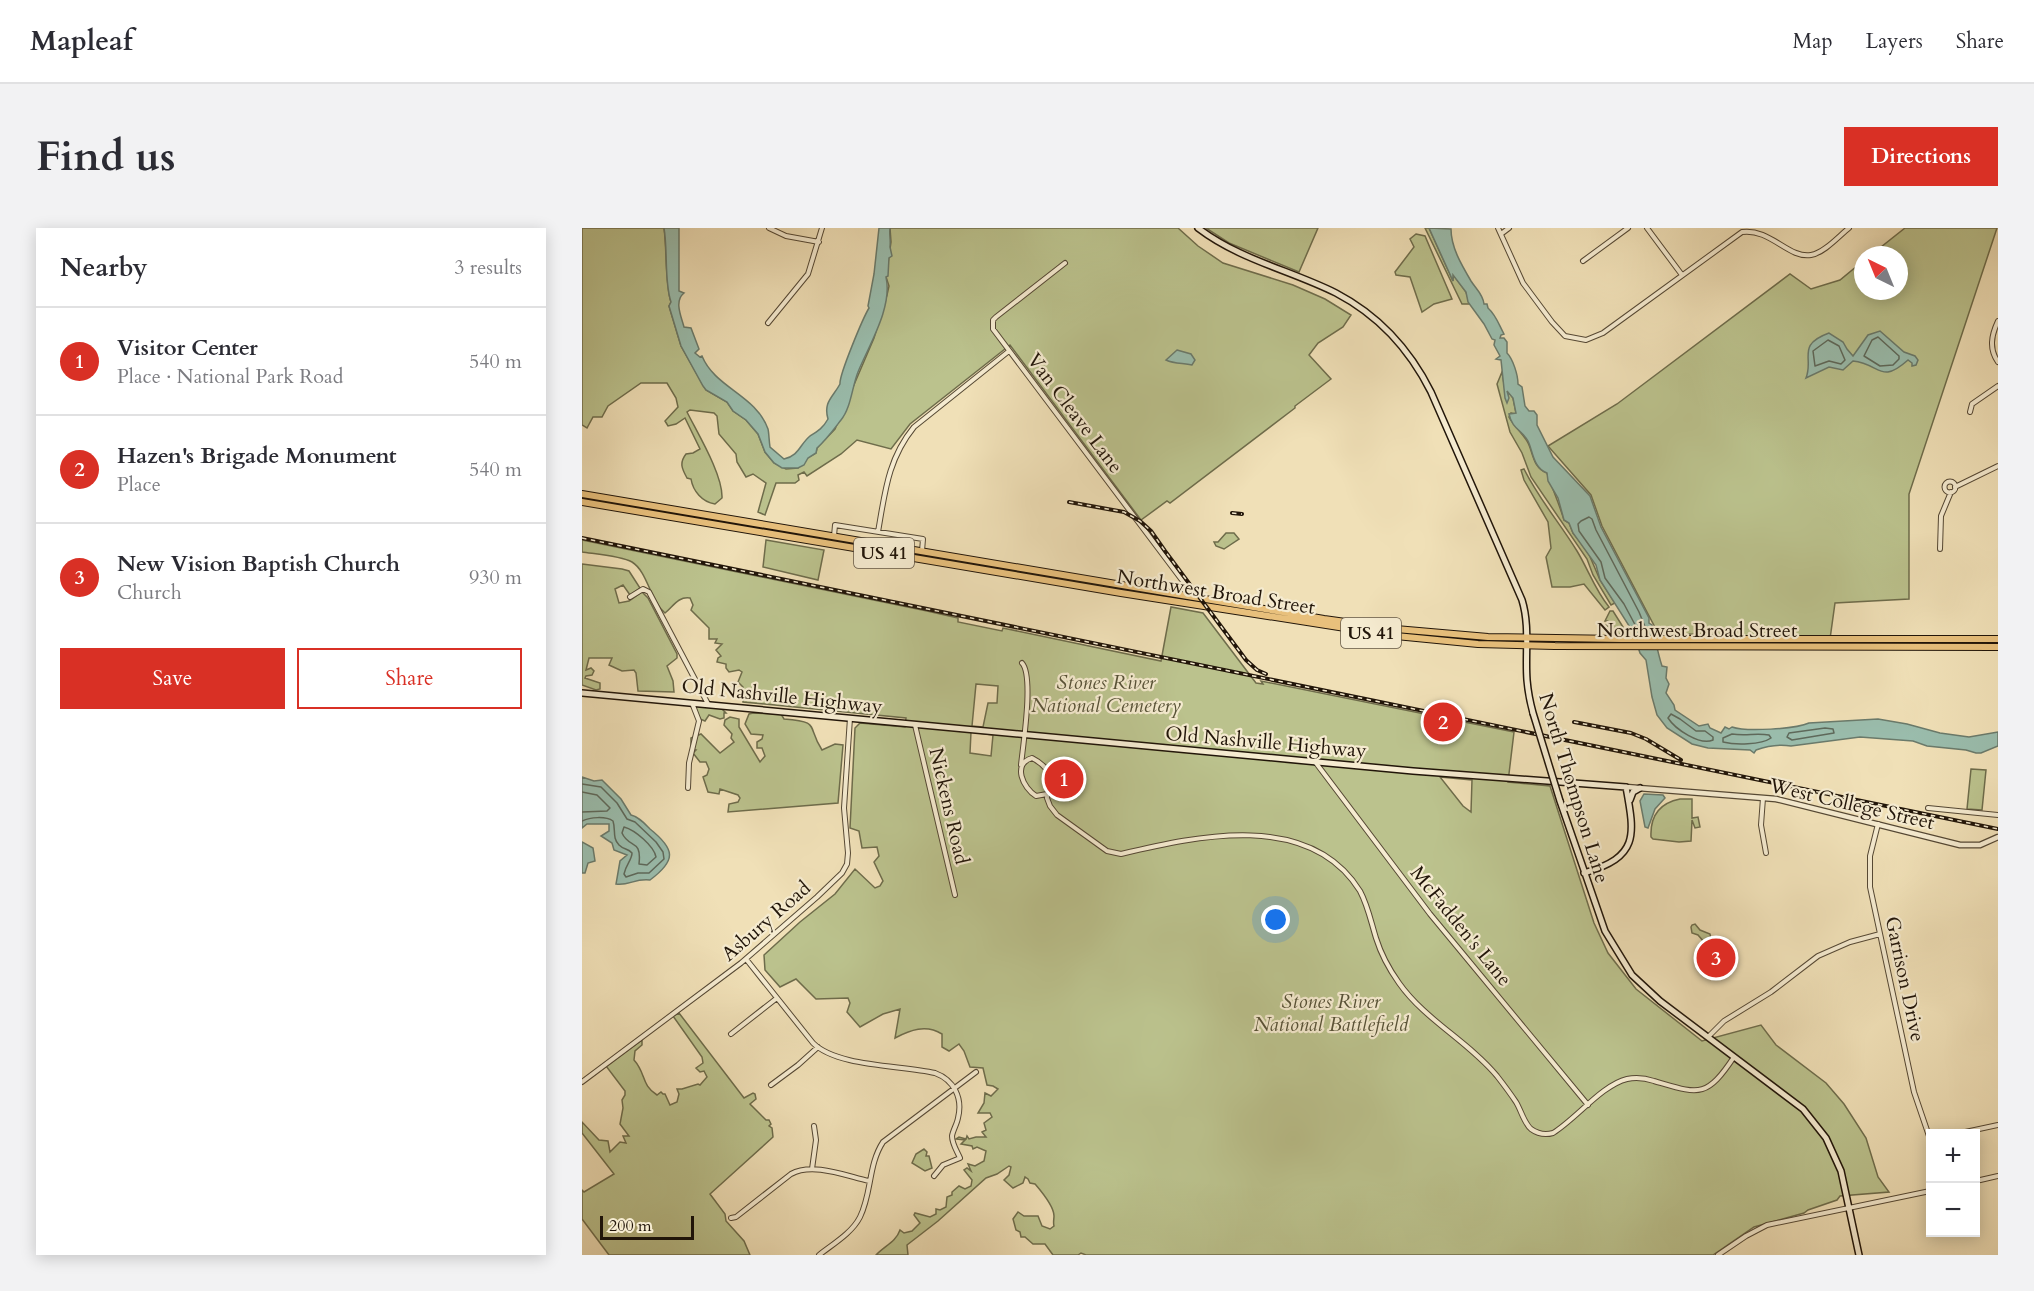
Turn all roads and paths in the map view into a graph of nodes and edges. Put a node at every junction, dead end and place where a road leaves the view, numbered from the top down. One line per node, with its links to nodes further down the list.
1 (769, 228): 11 (street)
2 (822, 228): 11 (street)
3 (1198, 228): 46 (main road, North Thompson Lane)
4 (1498, 228): 10 (street)
5 (1509, 228): 10 (street)
6 (1628, 228): 12 (street)
7 (1647, 228): 14 (street)
8 (1849, 228): 9 (street)
9 (1758, 229): 14 (street)
10 (1501, 234): 14 (street)
11 (819, 242): 16 (street)
12 (1583, 261)
13 (1065, 263): 17 (street, Van Cleave Lane)
14 (1682, 276)
15 (1998, 321): 18 (street)
16 (768, 323)
17 (1009, 351): 29 (street); 41 (street, Van Cleave Lane)
18 (1998, 362)
19 (1998, 386): 20 (street)
20 (1970, 412)
21 (1998, 466): 22 (street)
22 (1955, 487): 23 (street); 23 (street)
23 (1951, 492): 32 (street)
24 (582, 494): 26 (main road, US 41)
25 (582, 502): 26 (main road, US 41)
26 (612, 503): 27 (main road, US 41); 28 (main road, US 41)
27 (723, 518): 28 (main road); 30 (main road, Northwest Broad Street / US 41)
28 (721, 526): 31 (main road, Northwest Broad Street / US 41)
29 (878, 532): 30 (street); 33 (street)
30 (834, 537): 31 (main road); 33 (main road, Northwest Broad Street / US 41)
31 (832, 544): 34 (main road, Northwest Broad Street / US 41)
32 (1940, 549)
33 (922, 551): 34 (main road); 35 (main road, Northwest Broad Street / US 41)
34 (920, 559): 36 (main road, Northwest Broad Street / US 41)
35 (967, 559): 36 (main road); 37 (main road, Northwest Broad Street / US 41)
36 (966, 567): 37 (main road, Northwest Broad Street / US 41)
37 (1048, 576): 38 (main road, Northwest Broad Street / US 41); 39 (main road, Northwest Broad Street / US 41)
38 (1123, 585): 39 (main road); 41 (main road, Northwest Broad Street / US 41)
39 (1121, 593): 42 (main road, Northwest Broad Street / US 41)
40 (630, 597): 62 (street)
41 (1194, 597): 42 (main road); 43 (main road, Northwest Broad Street / US 41)
42 (1194, 605): 43 (main road, Northwest Broad Street / US 41)
43 (1243, 609): 44 (main road, Northwest Broad Street / US 41)
44 (1396, 632): 45 (main road, Northwest Broad Street / US 41); 47 (main road, Northwest Broad Street / US 41)
45 (1428, 632): 46 (main road, Northwest Broad Street / US 41); 47 (main road)
46 (1527, 638): 48 (main road, Northwest Broad Street / US 41); 53 (main road, North Thompson Lane)
47 (1428, 639): 53 (main road, Northwest Broad Street / US 41)
48 (1786, 639): 49 (main road, Northwest Broad Street / US 41); 54 (main road)
49 (1830, 639): 50 (main road, Northwest Broad Street / US 41); 55 (main road)
50 (1940, 639): 51 (main road, Northwest Broad Street / US 41); 56 (main road)
51 (1982, 639): 52 (main road, Northwest Broad Street / US 41); 57 (main road)
52 (1998, 639)
53 (1528, 645): 54 (main road, Northwest Broad Street / US 41); 81 (main road, North Thompson Lane, bridge)
54 (1786, 647): 55 (main road, Northwest Broad Street / US 41)
55 (1830, 647): 56 (main road, Northwest Broad Street / US 41)
56 (1941, 647): 57 (main road, Northwest Broad Street / US 41)
57 (1982, 647): 58 (main road, Northwest Broad Street / US 41)
58 (1998, 647)
59 (1022, 663): 65 (street)
60 (582, 693): 61 (main road, Old Nashville Highway)
61 (692, 703): 62 (main road, Old Nashville Highway); 71 (street)
62 (708, 704): 63 (main road, Old Nashville Highway)
63 (850, 718): 64 (main road, Old Nashville Highway); 84 (street, Asbury Road)
64 (915, 724): 65 (main road, Old Nashville Highway); 82 (street, Nickens Road)
65 (1023, 734): 66 (street); 68 (main road, Old Nashville Highway)
66 (1022, 752): 67 (street); 69 (street)
67 (1032, 758): 69 (street); 73 (street)
68 (1316, 762): 70 (main road, Old Nashville Highway); 94 (street, McFadden's Lane)
69 (1021, 766): 73 (street)
70 (1626, 787): 72 (street, West College Street); 75 (main road)
71 (688, 788)
72 (1640, 788): 74 (street, West College Street); 75 (main road)
73 (1047, 794): 94 (street)
74 (1763, 798): 78 (street, West College Street); 80 (street)
75 (1629, 805): 81 (main road)
76 (1928, 808): 77 (street)
77 (1998, 815)
78 (1878, 824): 79 (street, West College Street); 83 (street, Garrison Drive)
79 (1998, 837)
80 (1766, 853)
81 (1584, 873): 87 (main road, North Thompson Lane)
82 (955, 895)
83 (1880, 934): 87 (street); 97 (street, Garrison Drive)
84 (746, 959): 85 (street); 91 (street, Asbury Road)
85 (777, 998): 86 (street); 88 (street)
86 (731, 1034)
87 (1707, 1037): 89 (main road, North Thompson Lane)
88 (818, 1047): 92 (street); 93 (street)
89 (1734, 1057): 94 (street); 105 (main road, North Thompson Lane)
90 (976, 1072): 93 (street)
91 (582, 1082)
92 (771, 1085)
93 (954, 1088): 100 (street); 103 (street)
94 (1588, 1105)
95 (1998, 1125): 98 (street)
96 (814, 1126): 99 (street)
97 (1927, 1129)
98 (1979, 1129)
99 (812, 1169): 103 (street); 106 (street)
100 (934, 1176)
101 (1998, 1176): 102 (street)
102 (1980, 1180)
103 (869, 1181): 107 (street)
104 (1926, 1192): 105 (street)
105 (1849, 1207): 108 (street); 109 (main road, North Thompson Lane)
106 (730, 1218)
107 (819, 1255)
108 (1718, 1255)
109 (1859, 1255)

